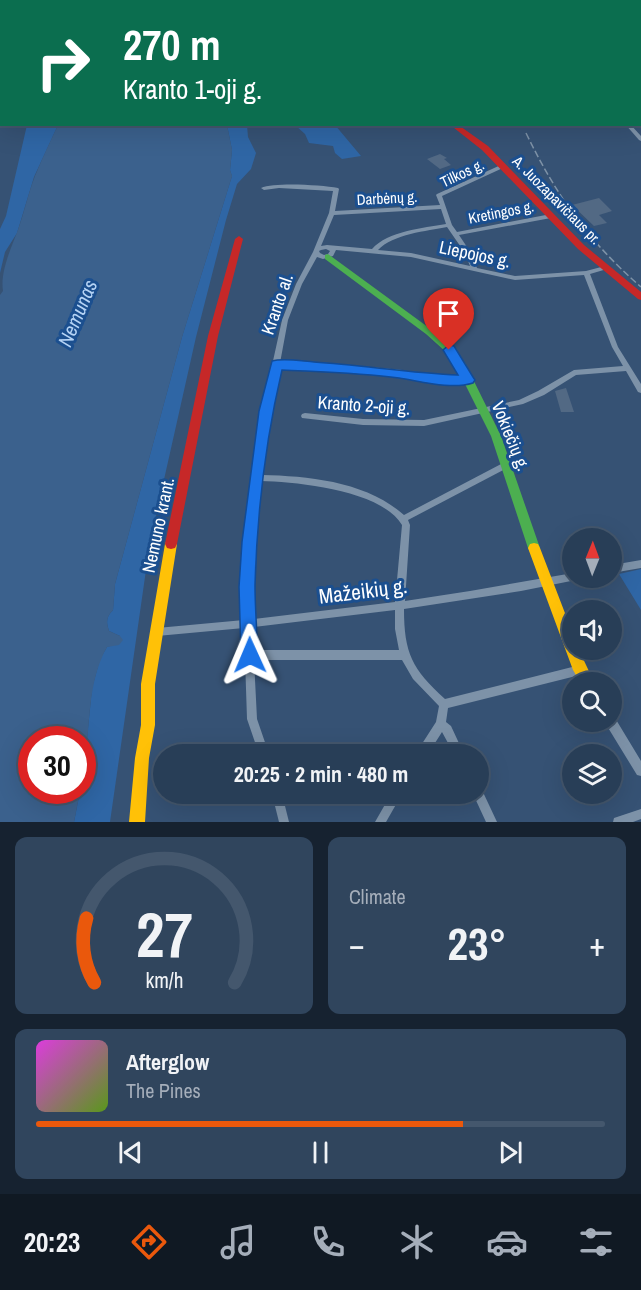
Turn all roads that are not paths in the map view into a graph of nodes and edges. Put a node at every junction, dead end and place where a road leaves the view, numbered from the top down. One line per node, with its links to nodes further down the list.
1 (461, 126): 4 (street, A. Juozapavičiaus pr.)
2 (629, 126): 3 (street)
3 (641, 139)
4 (503, 166): 6 (street, Tilkos g.); 8 (street, A. Juozapavičiaus pr.)
5 (264, 188): 7 (street, Kranto al.)
6 (443, 207): 7 (street, Darbėnų g.); 9 (street, Tilkos g.)
7 (332, 213): 12 (street, Kranto al.)
8 (551, 216): 10 (street, Kretingos g.); 14 (street, A. Juozapavičiaus pr.)
9 (449, 225): 10 (street, Tilkos g.); 13 (street, Kretingos g.)
10 (455, 234): 15 (street, Tilkos g.)
11 (239, 239): 33 (street, Nemuno krant.)
12 (324, 250): 13 (street, Liepojos g.); 18 (street, Kranto al.); 20 (street, Vokiečių g.)
13 (374, 251): 15 (street, Liepojos g.)
14 (605, 268): 16 (street, Liepojos g.); 17 (street, A. Juozapavičiaus pr.)
15 (475, 270): 16 (street, Liepojos g.)
16 (586, 273): 19 (street)
17 (641, 297)
18 (276, 365): 20 (street); 25 (street, Kranto al.)
19 (627, 368): 21 (street); 22 (street, Kranto 2-oji g.)
20 (468, 380): 22 (street, Vokiečių g.)
21 (641, 390)
22 (484, 411): 23 (street, Kranto 2-oji g.); 24 (street, Vokiečių g.)
23 (305, 416)
24 (506, 465): 26 (street); 30 (street, Vokiečių g.)
25 (258, 478): 26 (street); 32 (street, Kranto al.)
26 (403, 519): 31 (street)
27 (641, 564): 28 (street)
28 (622, 567)
29 (562, 579): 30 (street, Mažeikių g.)
30 (546, 582): 31 (street, Mažeikių g.); 36 (street, Vokiečių g.)
31 (401, 605): 32 (street, Mažeikių g.); 35 (street)
32 (249, 624): 33 (street, Mažeikių g.); 34 (street, Kranto al.)
33 (157, 632): 48 (street, Nemuno krant.)
34 (250, 655): 35 (street); 40 (street, Kranto al.)
35 (404, 655): 37 (street)
36 (580, 670): 37 (street)
37 (444, 704): 38 (street)
38 (441, 724): 41 (street); 42 (street)
39 (617, 732): 43 (street)
40 (261, 744)
41 (428, 744)
42 (454, 744)
43 (641, 771)
44 (280, 804): 49 (street)
45 (392, 804): 50 (street)
46 (483, 804): 51 (street)
47 (641, 814): 52 (street)
48 (137, 822)
49 (284, 822)
50 (380, 822)
51 (492, 822)
52 (618, 822)

